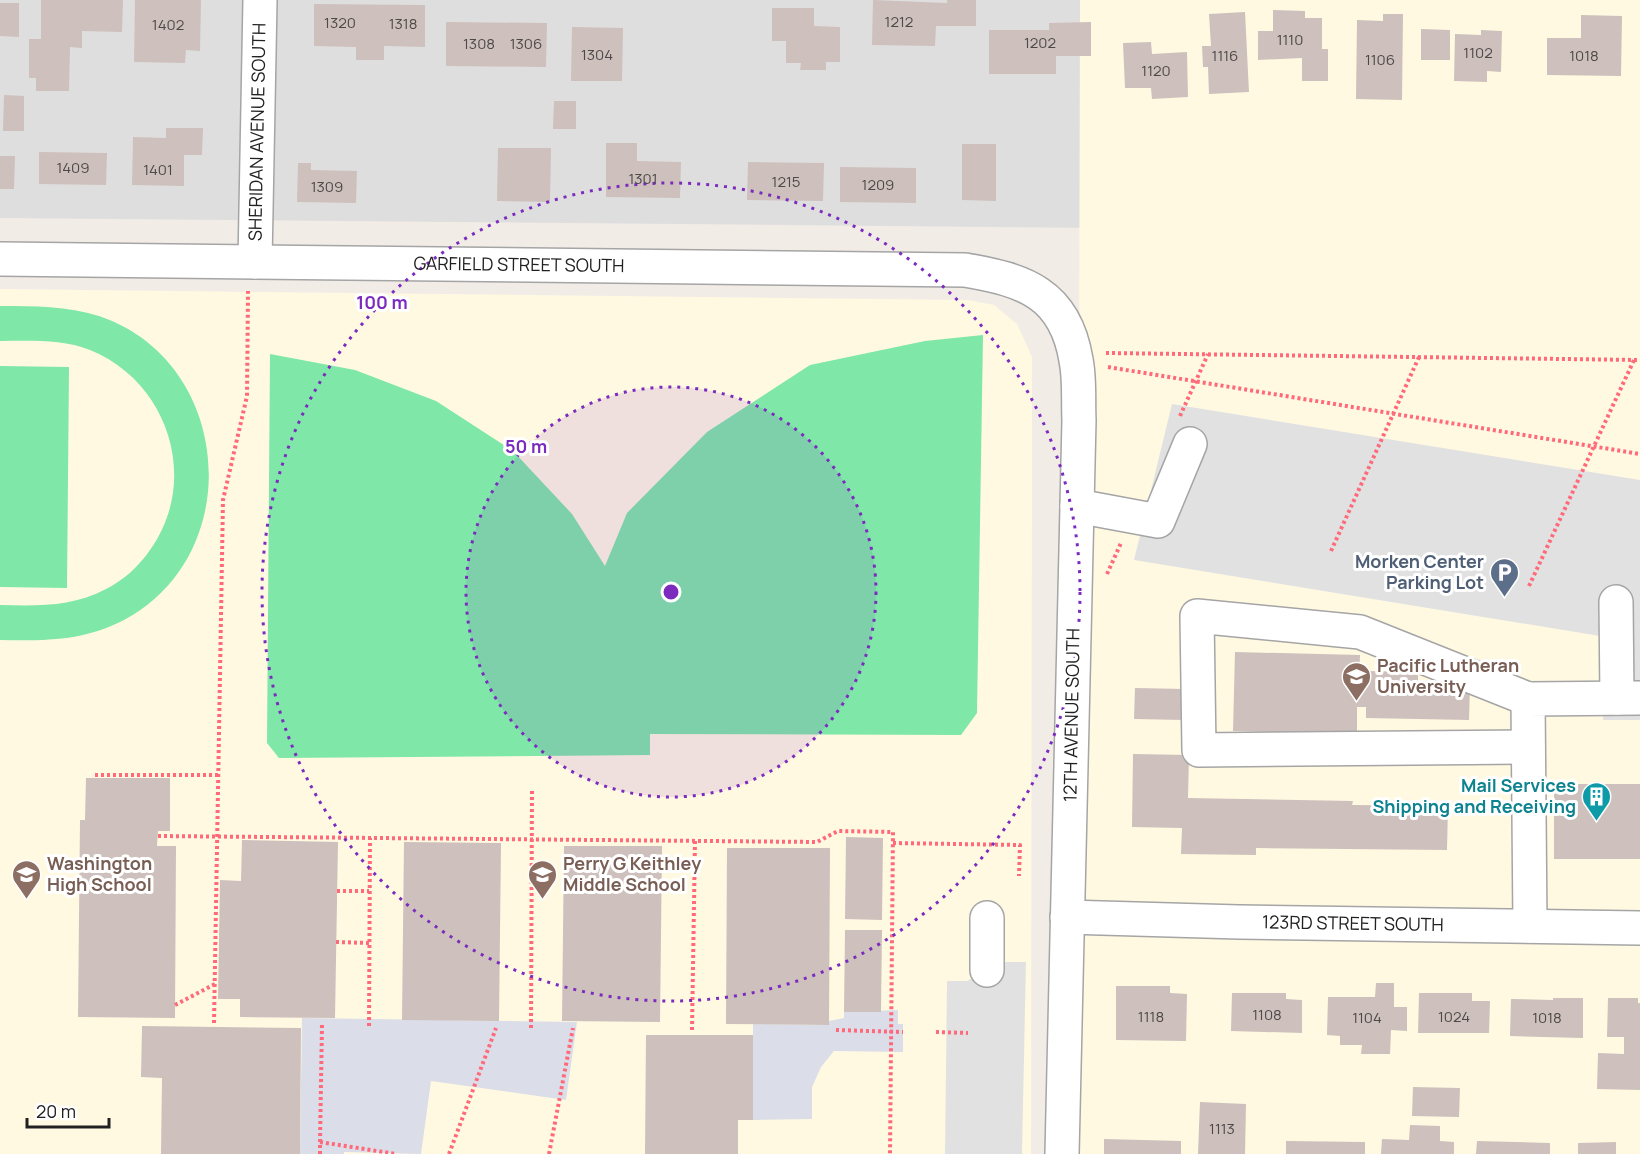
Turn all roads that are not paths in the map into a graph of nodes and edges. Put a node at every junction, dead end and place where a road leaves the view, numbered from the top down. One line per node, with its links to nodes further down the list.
1 (260, 0): 3 (street, SHERIDAN AVENUE SOUTH)
2 (0, 259): 3 (street, GARFIELD STREET SOUTH)
3 (251, 277): 4 (street, GARFIELD STREET SOUTH)
4 (1036, 290): 6 (street, 12TH AVENUE SOUTH)
5 (1190, 444): 6 (street)
6 (1077, 506): 11 (street, 12TH AVENUE SOUTH)
7 (1616, 602): 8 (street)
8 (1629, 698): 9 (street)
9 (1528, 699): 10 (street); 10 (street)
10 (1528, 747): 13 (street)
11 (1067, 916): 13 (street, 123RD STREET SOUTH); 16 (street, 12TH AVENUE SOUTH)
12 (987, 918): 15 (street)
13 (1530, 926): 14 (street, 123RD STREET SOUTH)
14 (1640, 928)
15 (987, 970)
16 (1062, 1154)

